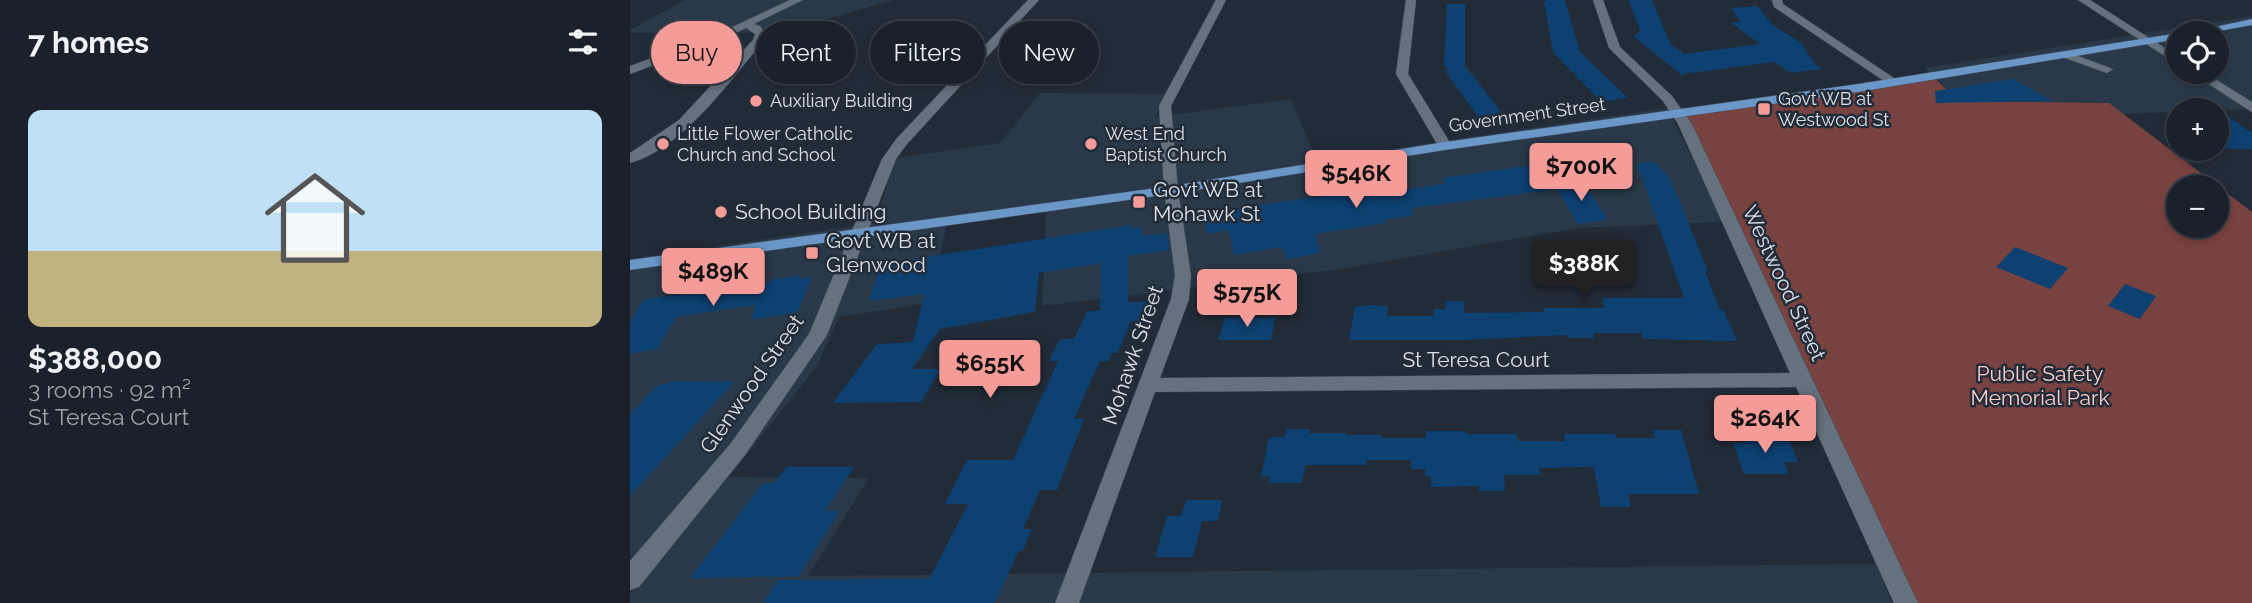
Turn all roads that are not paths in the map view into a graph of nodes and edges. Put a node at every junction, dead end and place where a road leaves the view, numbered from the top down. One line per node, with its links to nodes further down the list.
1 (798, 0): 9 (street)
2 (1034, 0): 24 (street, Glenwood Street)
3 (1221, 0): 23 (street, Mohawk Street)
4 (1410, 0): 21 (street)
5 (1598, 0): 20 (street, Westwood Street)
6 (1777, 0): 17 (street)
7 (2083, 0): 12 (street)
8 (2252, 22): 10 (main road)
9 (747, 25): 15 (street); 22 (street)
10 (2229, 26)
11 (2166, 38): 12 (main road, Government Street)
12 (2145, 42): 13 (street); 14 (main road, Government Street)
13 (2166, 54)
14 (2066, 55): 16 (street); 17 (main road, Government Street)
15 (630, 69)
16 (2107, 69)
17 (1894, 82): 20 (main road, Government Street)
18 (2215, 84): 19 (street)
19 (2252, 108)
20 (1677, 113): 21 (main road, Government Street); 26 (street, Westwood Street)
21 (1445, 146): 23 (main road, Government Street)
22 (630, 159)
23 (1171, 190): 24 (main road, Government Street); 27 (street, Mohawk Street)
24 (860, 231): 25 (main road, Government Street); 28 (street, Glenwood Street)
25 (630, 265)
26 (1804, 380): 27 (street, St Teresa Court); 30 (street, Westwood Street)
27 (1147, 385): 29 (street, Mohawk Street)
28 (630, 579)
29 (1067, 603)
30 (1906, 603)

